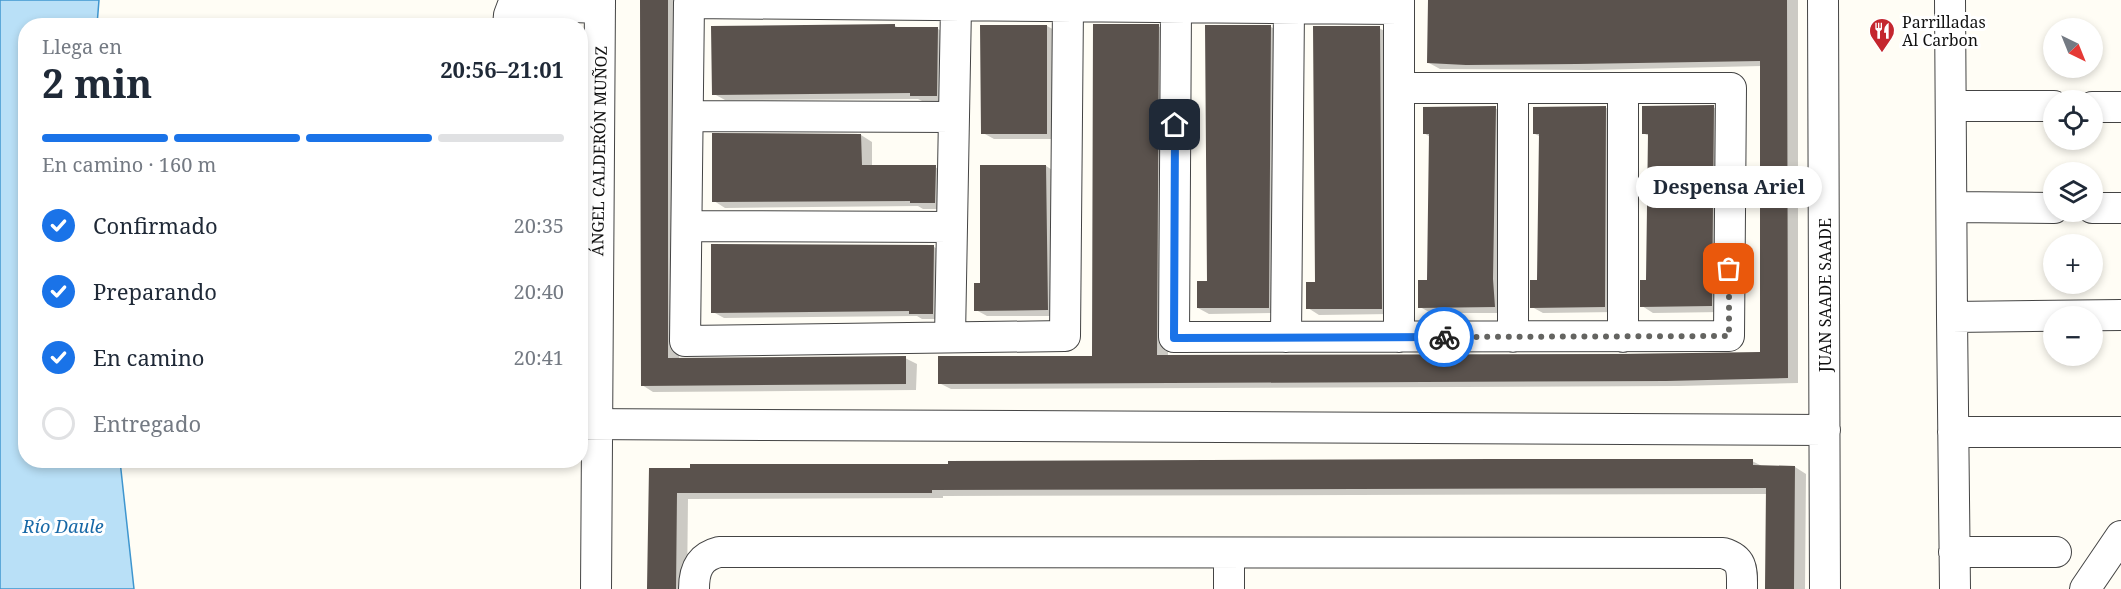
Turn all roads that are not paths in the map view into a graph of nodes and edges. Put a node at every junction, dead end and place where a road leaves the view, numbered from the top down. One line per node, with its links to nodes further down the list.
1 (1823, 0): 34 (street, JUAN SAADE SAADE)
2 (1950, 0): 14 (street)
3 (847, 2): 6 (street); 18 (street)
4 (600, 4): 10 (street); 33 (street, ÁNGEL CALDERÓN MUÑOZ)
5 (1400, 4): 9 (street); 11 (street)
6 (956, 6): 7 (street); 19 (street)
7 (1068, 6): 8 (street); 28 (street)
8 (1176, 7): 9 (street); 29 (street)
9 (1289, 8): 29 (street)
10 (509, 18)
11 (1399, 88): 12 (street); 30 (street)
12 (1513, 88): 13 (street); 31 (street)
13 (1623, 88): 32 (street); 32 (street)
14 (1951, 106): 15 (street); 20 (street)
15 (2043, 106)
16 (2103, 107): 17 (street)
17 (2121, 107)
18 (688, 116): 19 (street); 24 (street)
19 (954, 117): 25 (street)
20 (1952, 207): 21 (street); 27 (street)
21 (2043, 208)
22 (2103, 208): 23 (street)
23 (2121, 208)
24 (687, 226): 25 (street); 28 (street)
25 (952, 227): 28 (street)
26 (2121, 315): 27 (street)
27 (1953, 317): 35 (street)
28 (950, 337)
29 (1286, 337): 30 (street)
30 (1399, 337): 31 (street)
31 (1513, 337): 32 (street)
32 (1623, 337)
33 (589, 425): 34 (street); 41 (street, ÁNGEL CALDERÓN MUÑOZ)
34 (1825, 430): 45 (street, JUAN SAADE SAADE)
35 (1953, 432): 36 (street); 38 (street)
36 (2121, 432)
37 (2121, 536): 47 (street)
38 (1954, 552): 39 (street); 46 (street)
39 (2056, 552)
40 (1229, 553): 42 (street); 43 (street); 44 (street)
41 (596, 589)
42 (694, 589)
43 (1229, 589)
44 (1742, 589)
45 (1825, 589)
46 (1954, 589)
47 (2085, 589)

